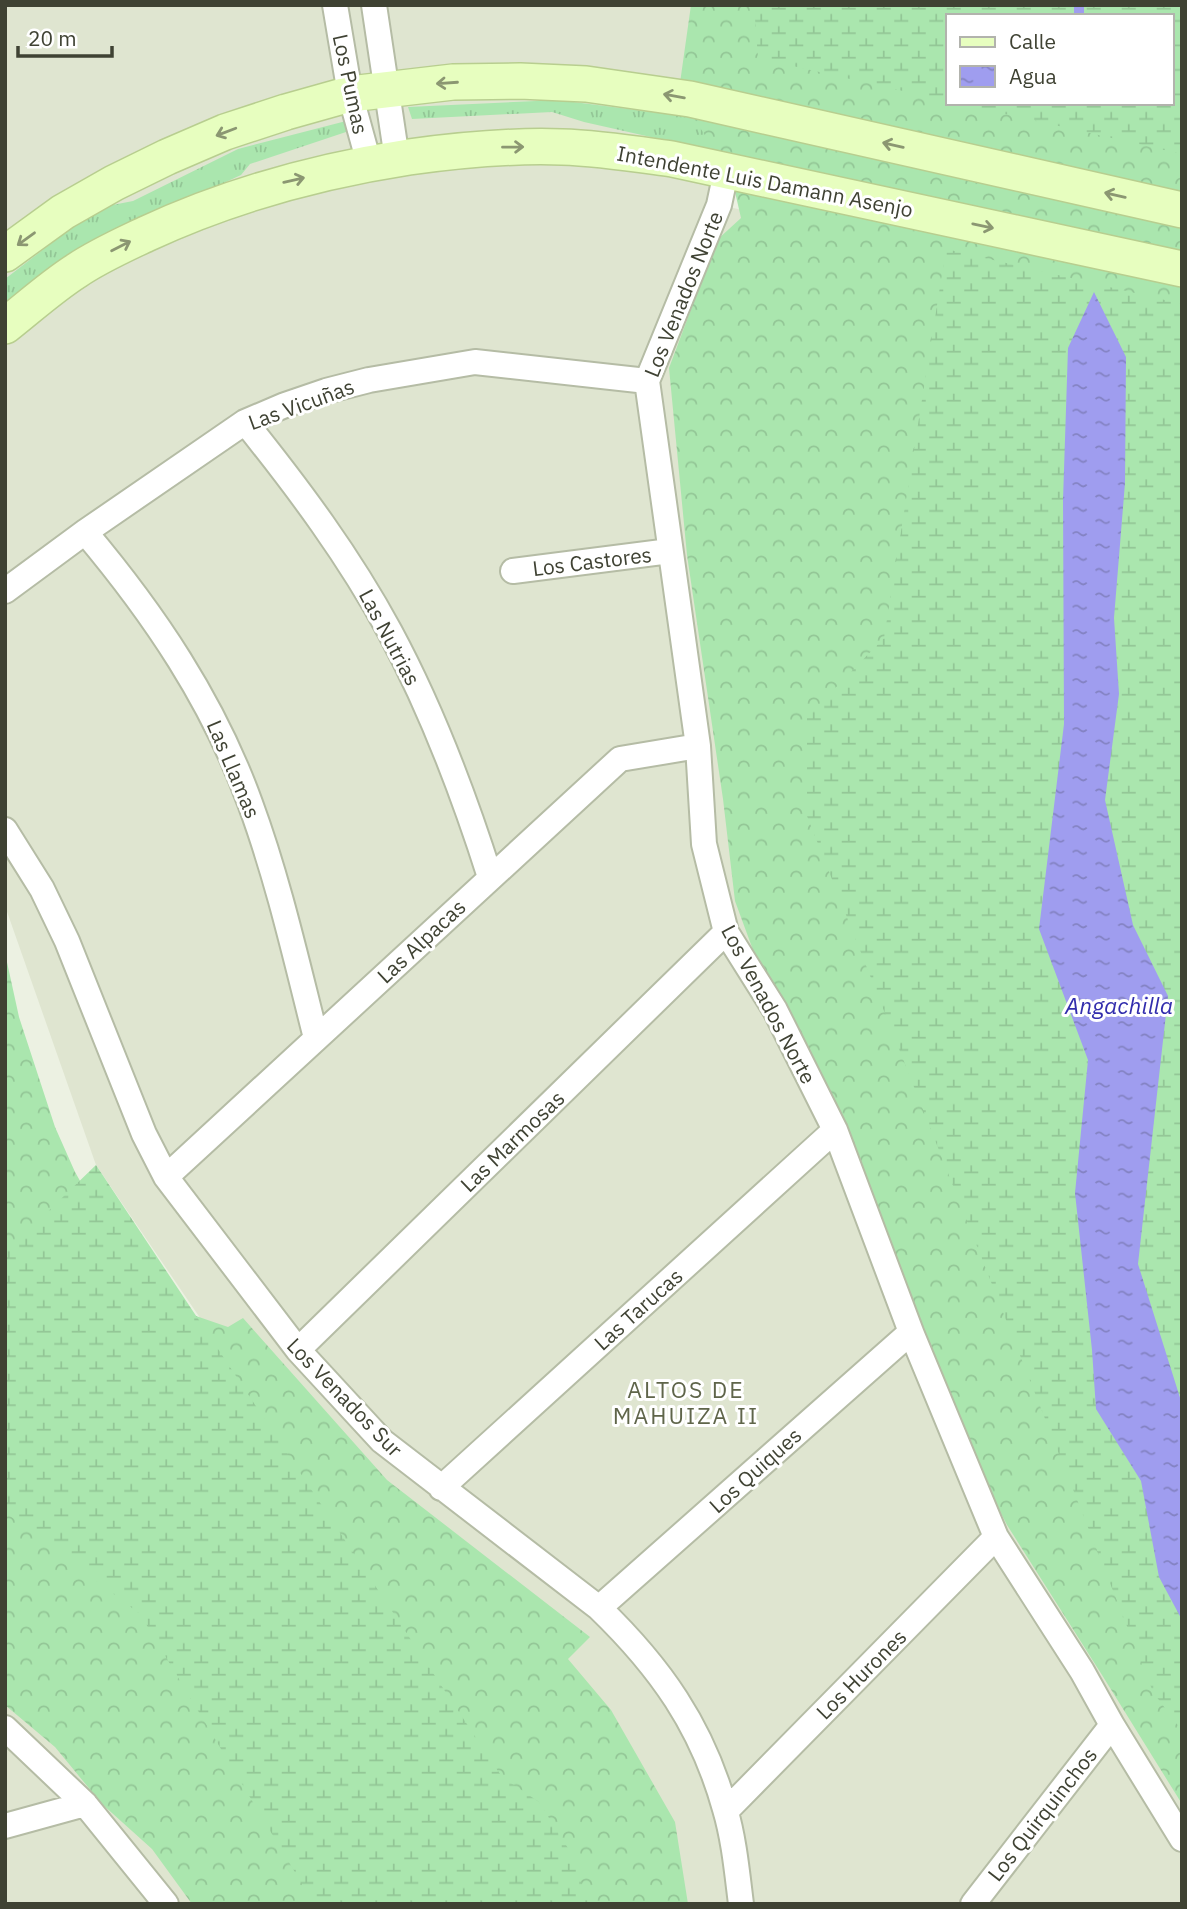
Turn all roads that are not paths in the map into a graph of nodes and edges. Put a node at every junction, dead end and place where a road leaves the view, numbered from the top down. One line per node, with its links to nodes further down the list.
1 (335, 5): 4 (street, Los Pumas)
2 (374, 5): 3 (street, Los Pumas)
3 (387, 89): 4 (main road); 5 (street, Los Pumas); 7 (main road, one-way to 3)
4 (350, 94): 5 (street, Los Pumas); 8 (main road, one-way to 8)
5 (383, 161): 6 (main road, Intendente Luis Damann Asenjo, one-way to 6); 10 (main road, Intendente Luis Damann Asenjo, one-way to 5)
6 (726, 172): 9 (main road, Intendente Luis Damann Asenjo, one-way to 9); 11 (street, Los Venados Norte)
7 (1182, 210)
8 (5, 254)
9 (1182, 269)
10 (5, 326)
11 (647, 380): 12 (street, Las Vicuñas); 14 (street, Los Venados Norte)
12 (245, 422): 13 (street, Las Vicuñas); 19 (street, Las Nutrias)
13 (85, 532): 16 (street, Las Vicuñas); 21 (street, Las Llamas)
14 (670, 551): 15 (street, Los Castores); 17 (street, Los Venados Norte)
15 (513, 570)
16 (5, 590)
17 (698, 746): 19 (street, Las Alpacas); 20 (street, Los Venados Norte)
18 (5, 830): 23 (street, Los Venados Sur)
19 (490, 877): 21 (street, Las Alpacas)
20 (726, 932): 22 (street, Los Venados Norte); 25 (street, Las Marmosas)
21 (316, 1038): 23 (street, Las Alpacas)
22 (835, 1130): 24 (street, Los Venados Norte); 26 (street, Las Tarucas)
23 (166, 1177): 25 (street, Los Venados Sur)
24 (911, 1332): 27 (street, Los Venados Norte); 28 (street, Los Quiques)
25 (298, 1350): 26 (street, Los Venados Sur)
26 (441, 1488): 28 (street, Los Venados Sur)
27 (996, 1537): 29 (street, Los Venados Norte); 32 (street, Los Hurones)
28 (599, 1608): 32 (street, Los Venados Sur)
29 (1112, 1725): 34 (street); 37 (street, Los Quirquinchos)
30 (5, 1728): 31 (street)
31 (85, 1804): 33 (street); 35 (street)
32 (726, 1811): 36 (street, Los Venados Sur)
33 (5, 1826)
34 (1182, 1839)
35 (166, 1904)
36 (741, 1904)
37 (973, 1904)

